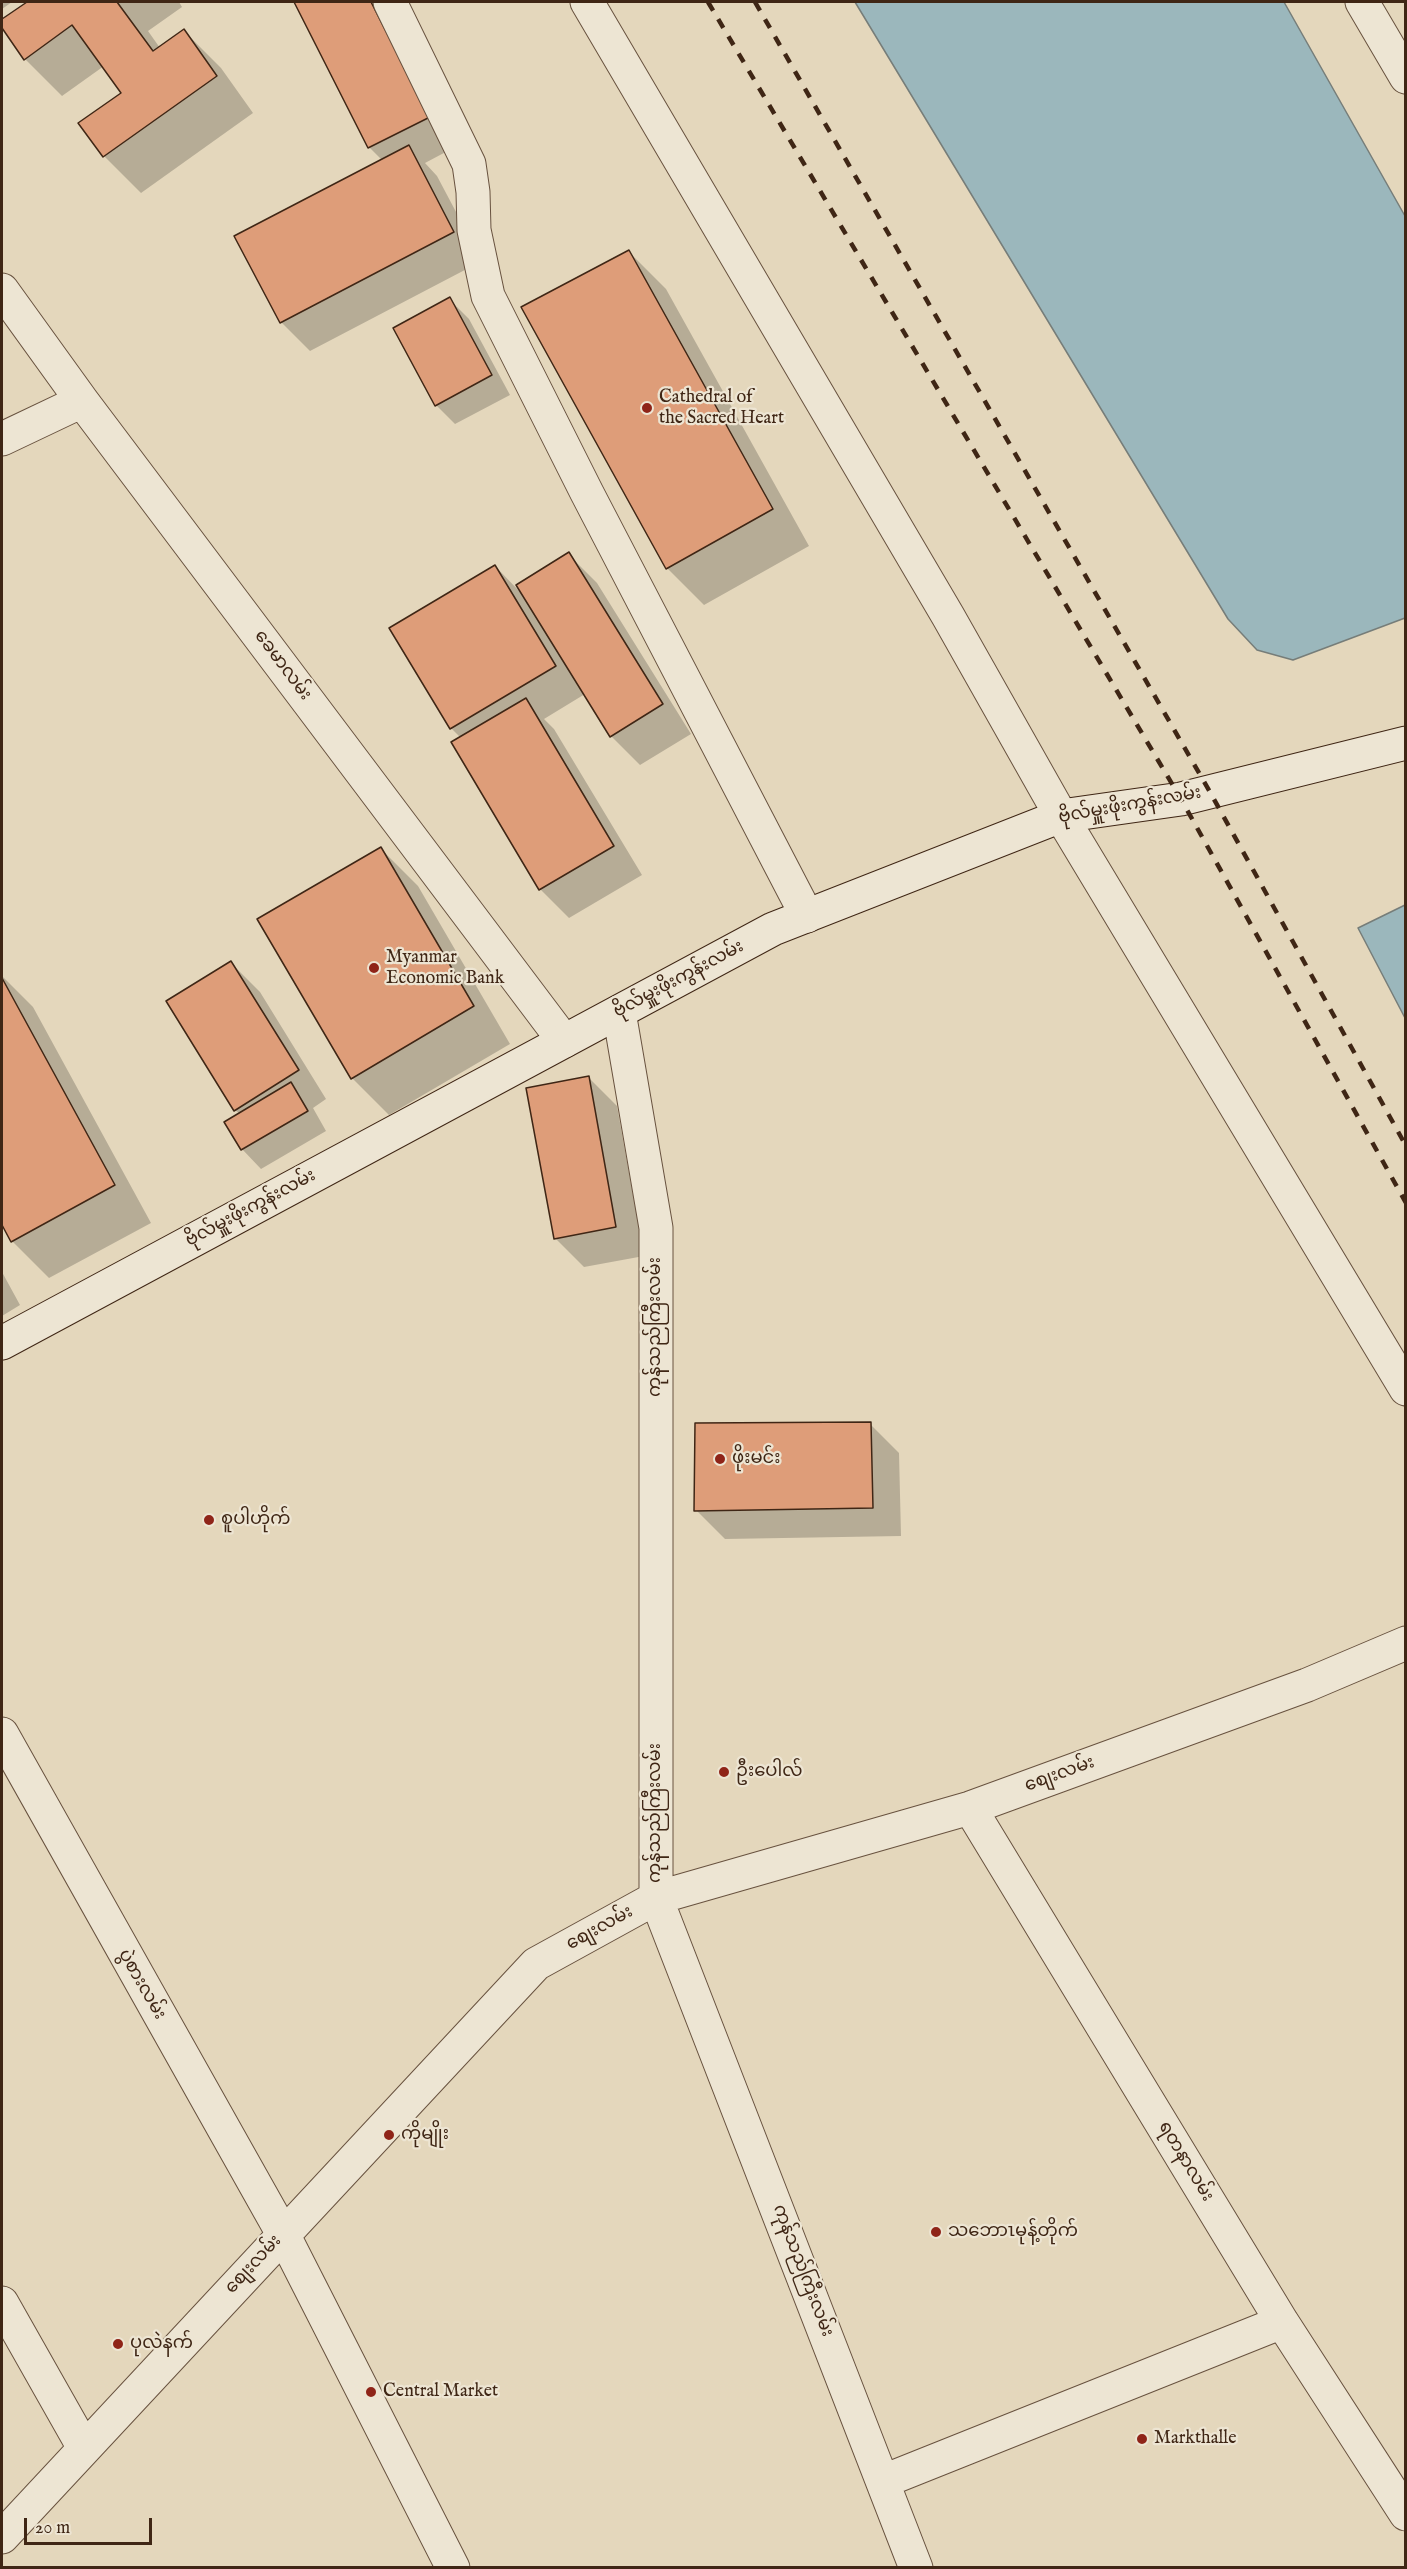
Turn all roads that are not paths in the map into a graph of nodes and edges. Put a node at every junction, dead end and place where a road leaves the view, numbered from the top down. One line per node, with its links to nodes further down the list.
1 (390, 2): 10 (street)
2 (587, 2): 9 (street)
3 (1362, 2): 4 (street)
4 (1406, 77)
5 (2, 290): 6 (street, ခေမာလမ်း)
6 (82, 400): 7 (street); 12 (street, ခေမာလမ်း)
7 (2, 439)
8 (1406, 743): 9 (street, ဗိုလ်မှူးဖိုးကွန်းလမ်း)
9 (1061, 816): 10 (street, ဗိုလ်မှူးဖိုးကွန်းလမ်း); 14 (street)
10 (807, 916): 11 (street, ဗိုလ်မှူးဖိုးကွန်းလမ်း)
11 (619, 1012): 12 (street, ဗိုလ်မှူးဖိုးကွန်းလမ်း); 18 (street, ကုန်သည်ကြီးလမ်း)
12 (564, 1041): 13 (street, ဗိုလ်မှူးဖိုးကွန်းလမ်း)
13 (2, 1343)
14 (1406, 1389)
15 (1406, 1643): 17 (street, စျေးလမ်း)
16 (2, 1734): 19 (street, ပွဲစားလမ်း)
17 (970, 1808): 18 (street, စျေးလမ်း); 21 (street, ရတနာလမ်း)
18 (656, 1898): 19 (street, စျေးလမ်း); 23 (street, ကုန်သည်ကြီးလမ်း)
19 (283, 2234): 22 (street, စျေးလမ်း); 26 (street, ပွဲစားလမ်း)
20 (2, 2303): 22 (street)
21 (1282, 2322): 23 (street); 24 (street, ရတနာလမ်း)
22 (84, 2448): 25 (street, စျေးလမ်း)
23 (884, 2481): 27 (street, ကုန်သည်ကြီးလမ်း)
24 (1406, 2514)
25 (2, 2537)
26 (453, 2568)
27 (916, 2568)

